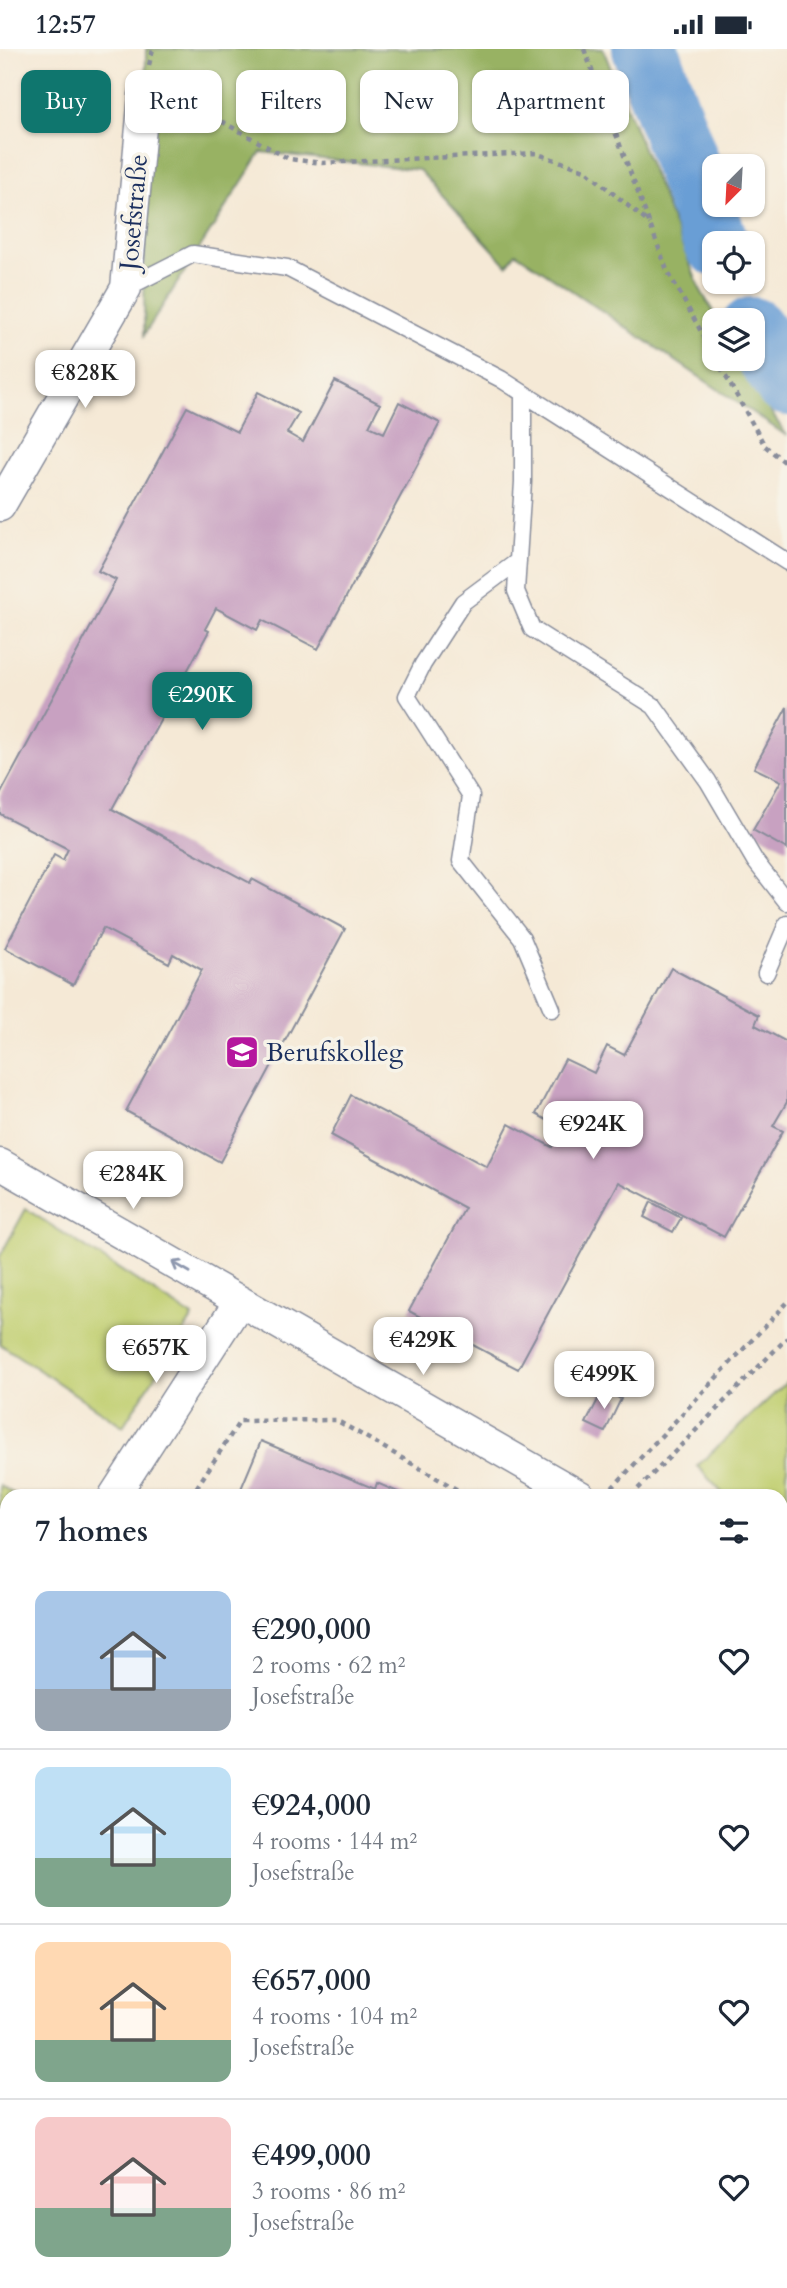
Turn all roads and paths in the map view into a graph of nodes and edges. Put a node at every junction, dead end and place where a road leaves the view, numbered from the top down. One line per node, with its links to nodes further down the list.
1 (584, 49): 4 (path)
2 (222, 126): 4 (path)
3 (150, 133): 5 (street, Josefstraße)
4 (650, 223): 6 (path)
5 (126, 288): 8 (lane); 10 (street, Josefstraße)
6 (702, 333)
7 (723, 371): 9 (path)
8 (523, 393): 11 (lane); 12 (lane)
9 (787, 464)
10 (0, 506)
11 (518, 561): 13 (lane); 16 (lane)
12 (787, 562)
13 (787, 902)
14 (787, 924): 15 (lane)
15 (766, 973)
16 (552, 1009)
17 (0, 1164): 18 (street, one-way to 17)
18 (240, 1301): 21 (street); 24 (street)
19 (787, 1303): 25 (path)
20 (787, 1338): 26 (path)
21 (119, 1489)
22 (196, 1489): 23 (path)
23 (456, 1489)
24 (568, 1489)
25 (612, 1489)
26 (638, 1489)

